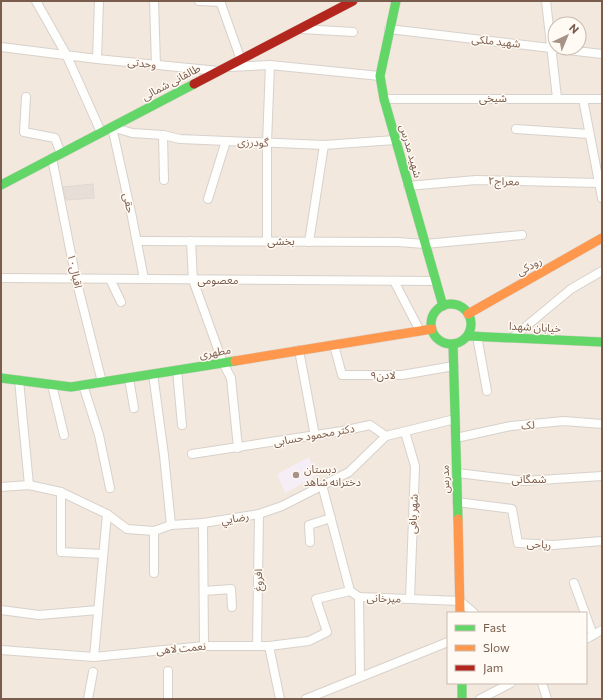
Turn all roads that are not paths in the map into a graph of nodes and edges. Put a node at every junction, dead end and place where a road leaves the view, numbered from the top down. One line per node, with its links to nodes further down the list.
1 (36, 1): 16 (street)
2 (99, 1): 19 (street)
3 (154, 1): 21 (street)
4 (199, 1): 8 (street)
5 (353, 1): 10 (street, طالقانی شمالی)
6 (396, 1): 11 (street, شهید مدرس)
7 (546, 1): 9 (street)
8 (220, 2): 20 (street)
9 (548, 16)
10 (300, 29): 12 (street); 20 (street, طالقانی شمالی)
11 (390, 30): 14 (street, شهید ملکی); 24 (street, شهید مدرس)
12 (353, 32)
13 (1, 47): 16 (street, وحدتی)
14 (547, 47)
15 (587, 52): 17 (street, شهید ملکی)
16 (66, 54): 19 (street, وحدتی); 32 (street)
17 (602, 54)
18 (553, 56): 26 (street)
19 (97, 59): 21 (street, وحدتی)
20 (241, 60): 23 (street, طالقانی شمالی)
21 (156, 65): 23 (street, وحدتی)
22 (270, 65): 23 (street, وحدتی); 24 (street, وحدتی); 37 (street)
23 (222, 69): 30 (street, طالقانی شمالی)
24 (380, 76): 27 (street, شهید مدرس)
25 (26, 97): 39 (street)
26 (557, 98): 27 (street, شیخی); 28 (street, شیخی)
27 (384, 99): 35 (street, شهید مدرس)
28 (583, 99): 29 (street, شیخی); 33 (street)
29 (602, 99)
30 (112, 127): 32 (street, طالقانی شمالی); 34 (street, گودرزی); 49 (street, حقی)
31 (516, 129): 33 (street)
32 (101, 132): 39 (street, طالقانی شمالی)
33 (589, 134): 42 (street)
34 (164, 135): 36 (street, گودرزی); 41 (street)
35 (395, 140): 38 (street, گودرزی); 44 (street, شهید مدرس)
36 (226, 141): 37 (street, گودرزی); 46 (street)
37 (267, 143): 38 (street, گودرزی); 51 (street)
38 (324, 145): 52 (street)
39 (61, 154): 40 (street, طالقانی شمالی)
40 (52, 158): 43 (street, طالقانی شمالی); 56 (street, اقبال۱۰)
41 (164, 180)
42 (600, 183): 44 (street, معراج۲); 45 (street)
43 (1, 185)
44 (408, 186): 53 (street, شهید مدرس)
45 (602, 198)
46 (208, 199)
47 (522, 235): 53 (street, بخشی)
48 (602, 238): 64 (street, رودکی)
49 (137, 241): 50 (street, بخشی); 58 (street, حقی)
50 (191, 241): 51 (street, بخشی); 59 (street)
51 (267, 241): 52 (street, بخشی)
52 (309, 242): 53 (street, بخشی)
53 (425, 244): 61 (street, شهید مدرس)
54 (602, 272): 68 (street)
55 (1, 278): 56 (street, معصومی)
56 (76, 279): 57 (street, معصومی); 80 (street, اقبال۱۰)
57 (110, 279): 58 (street, معصومی); 62 (street)
58 (144, 279): 59 (street, معصومی)
59 (193, 280): 60 (street, معصومی); 73 (street)
60 (394, 281): 61 (street, معصومی); 66 (street)
61 (436, 281): 63 (street, شهید مدرس)
62 (121, 302)
63 (443, 306): 64 (street); 65 (street)
64 (468, 314): 67 (street)
65 (432, 329): 66 (street, مطهری); 70 (street)
66 (420, 331): 71 (street, مطهری)
67 (472, 336): 68 (street, خیابان شهدا); 70 (street); 83 (street)
68 (512, 338): 69 (street, خیابان شهدا)
69 (602, 342)
70 (453, 344): 74 (street, مدرس)
71 (334, 345): 72 (street, مطهری); 74 (street, لادن۹)
72 (299, 350): 73 (street, مطهری); 90 (street)
73 (223, 363): 75 (street, مطهری); 93 (street)
74 (454, 366): 85 (street, مدرس)
75 (177, 370): 76 (street, مطهری); 87 (street)
76 (152, 374): 78 (street, مطهری); 107 (street)
77 (1, 378): 79 (street, مطهری)
78 (129, 378): 80 (street, مطهری); 84 (street)
79 (19, 380): 81 (street, مطهری); 97 (street)
80 (102, 382): 82 (street, مطهری)
81 (52, 385): 82 (street, مطهری); 89 (street)
82 (82, 385): 100 (street)
83 (486, 391)
84 (134, 408)
85 (455, 419): 88 (street); 92 (street, مدرس)
86 (602, 424): 92 (street, لک)
87 (182, 425)
88 (405, 432): 91 (street); 117 (street, شهر بافی)
89 (64, 435)
90 (315, 436): 91 (street, دکتر محمود حسابی); 93 (street, دکتر محمود حسابی)
91 (386, 436): 98 (street, رضایي)
92 (456, 438): 95 (street, مدرس)
93 (238, 448): 94 (street, دکتر محمود حسابی)
94 (192, 454)
95 (457, 473): 96 (street, شمگانی); 102 (street, مدرس)
96 (602, 476)
97 (29, 485): 99 (street, رضایي); 101 (street, رضایي)
98 (322, 485): 104 (street, رضایي); 105 (street)
99 (1, 487)
100 (110, 488)
101 (61, 492): 103 (street, رضایي); 111 (street)
102 (457, 502): 109 (street, ریاحی); 118 (street, مدرس)
103 (107, 514): 108 (street, رضایي); 111 (street)
104 (259, 514): 106 (street, رضایي); 130 (street, افروغ)
105 (331, 518): 110 (street); 115 (street)
106 (204, 523): 107 (street, رضایي); 114 (street)
107 (171, 524): 108 (street, رضایي)
108 (154, 531): 112 (street)
109 (602, 541)
110 (310, 542)
111 (103, 554): 121 (street)
112 (154, 573)
113 (574, 583): 124 (street)
114 (204, 591): 119 (street); 129 (street)
115 (350, 591): 116 (street, میرخانی); 131 (street)
116 (359, 597): 117 (street, میرخانی); 136 (street)
117 (410, 599): 118 (street, میرخانی)
118 (460, 601): 122 (street, مدرس); 123 (street)
119 (232, 607)
120 (1, 610): 121 (street)
121 (98, 610): 133 (street)
122 (460, 612)
123 (473, 612)
124 (585, 612)
125 (587, 620): 127 (street)
126 (602, 630): 127 (street)
127 (590, 637)
128 (447, 642): 136 (street)
129 (204, 646): 130 (street, نعمت لاهی); 133 (street, نعمت لاهی)
130 (257, 646): 131 (street, نعمت لاهی)
131 (269, 646): 142 (street)
132 (1, 650): 133 (street, نعمت لاهی)
133 (94, 657)
134 (168, 671): 141 (street)
135 (93, 672): 140 (street)
136 (360, 677): 143 (street)
137 (462, 684): 144 (street)
138 (510, 684): 145 (street)
139 (542, 684): 146 (street)
140 (88, 699)
141 (168, 699)
142 (280, 699)
143 (306, 699)
144 (462, 699)
145 (480, 699)
146 (547, 699)

